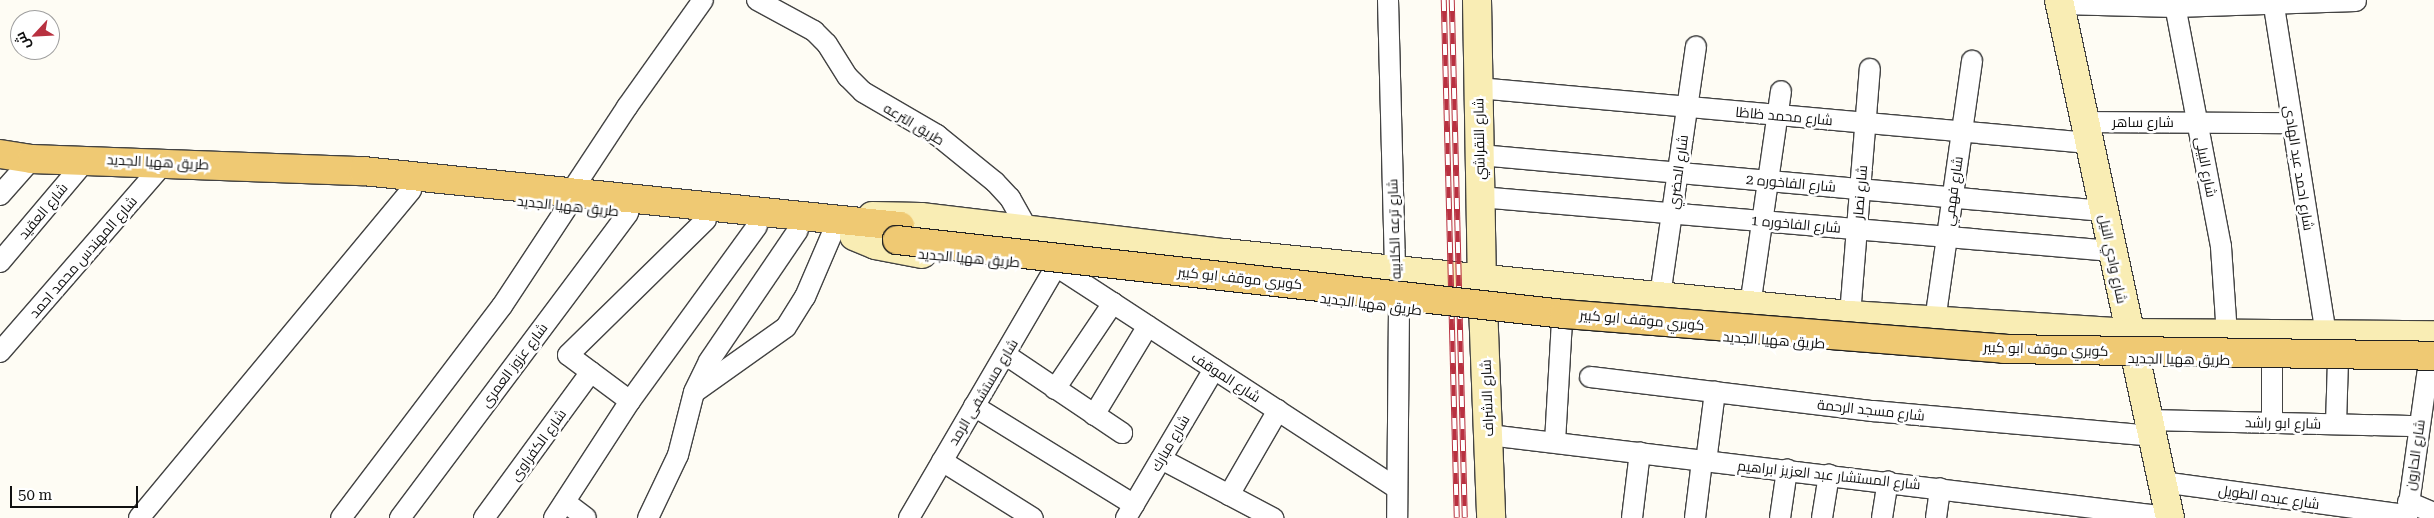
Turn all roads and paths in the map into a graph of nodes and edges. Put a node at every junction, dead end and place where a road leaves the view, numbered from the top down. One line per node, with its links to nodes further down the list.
1 (703, 0): 34 (street)
2 (757, 0): 41 (street, طريق الترعه)
3 (1388, 0): 49 (street, شارع ترعه الكلابيه)
4 (1477, 0): 12 (street, شارع النقراشي)
5 (2356, 1): 7 (street)
6 (2059, 2): 8 (street); 20 (street, شارع وادي النيل)
7 (2273, 2): 8 (street); 18 (street, شارع احمد عبد الهادى)
8 (2175, 4): 16 (street, شارع البيلى)
9 (1696, 47): 14 (street, شارع الحضري)
10 (1972, 61): 19 (street, شارع فهمي)
11 (1870, 69): 17 (street, شارع نصار)
12 (1478, 88): 14 (street, شارع محمد ظاظا); 22 (street, شارع النقراشي)
13 (1781, 91): 15 (street)
14 (1688, 107): 15 (street, شارع محمد ظاظا); 27 (street, شارع الحضري)
15 (1778, 115): 17 (street, شارع محمد ظاظا); 28 (street)
16 (2197, 122): 18 (street, شارع ساهر); 20 (street, شارع ساهر); 60 (street, شارع البيلى)
17 (1866, 123): 19 (street, شارع محمد ظاظا); 29 (street, شارع نصار)
18 (2292, 123): 62 (street, شارع احمد عبد الهادى)
19 (1962, 132): 20 (street, شارع محمد ظاظا); 33 (street, شارع فهمي)
20 (2087, 132): 35 (street, شارع وادي النيل)
21 (0, 154): 23 (main road, طريق ههيا الجديد)
22 (1480, 155): 27 (street, شارع الفاخوره 2); 32 (street, شارع النقراشي)
23 (32, 159): 24 (main road, طريق ههيا الجديد); 31 (street)
24 (87, 159): 25 (main road, طريق ههيا الجديد); 47 (street, شارع العقيد)
25 (165, 162): 26 (main road, طريق ههيا الجديد); 63 (street, شارع المهندس محمد احمد)
26 (315, 171): 30 (main road, طريق ههيا الجديد); 34 (main road, طريق ههيا الجديد)
27 (1678, 173): 28 (street, شارع الفاخوره 2); 37 (street, شارع الحضري)
28 (1768, 181): 29 (street, شارع الفاخوره 2); 39 (street)
29 (1860, 189): 33 (street, شارع الفاخوره 2); 42 (street, شارع نصار)
30 (410, 190): 34 (main road, طريق ههيا الجديد); 102 (street)
31 (0, 195)
32 (1480, 197): 37 (street, شارع الفاخوره 1); 50 (street, شارع النقراشي)
33 (1952, 198): 35 (street, شارع الفاخوره 2); 45 (street, شارع فهمي)
34 (570, 199): 36 (main road, طريق ههيا الجديد); 44 (main road, طريق ههيا الجديد); 103 (street)
35 (2103, 211): 46 (street, شارع وادي النيل)
36 (628, 213): 38 (main road, طريق ههيا الجديد); 104 (street, شارع عزوز العمرى)
37 (1672, 213): 39 (street, شارع الفاخوره 1); 51 (street, شارع الحضري)
38 (706, 220): 40 (main road, طريق ههيا الجديد); 70 (street)
39 (1763, 221): 42 (street, شارع الفاخوره 1); 53 (street)
40 (757, 226): 43 (main road, طريق ههيا الجديد); 75 (street)
41 (1026, 228): 44 (street, طريق ههيا الجديد); 48 (street, طريق الترعه); 49 (street, طريق ههيا الجديد)
42 (1857, 229): 45 (street, شارع الفاخوره 1); 56 (street, شارع نصار)
43 (798, 230): 44 (main road, طريق ههيا الجديد); 73 (street)
44 (847, 230): 48 (street, طريق ههيا الجديد); 66 (main road, كوبري موقف ابو كبير, bridge); 73 (street)
45 (1947, 237): 46 (street, شارع الفاخوره 1); 58 (street, شارع فهمي)
46 (2112, 251): 64 (street, شارع وادي النيل)
47 (0, 262)
48 (1056, 266): 52 (street, شارع الموقف); 54 (street, طريق ههيا الجديد); 65 (street, شارع مستشفى الرمد)
49 (1395, 270): 50 (street, طريق ههيا الجديد); 54 (street, شارع ترعه الكلابيه)
50 (1482, 279): 51 (street, طريق ههيا الجديد); 55 (street, شارع الاشراف)
51 (1660, 296): 53 (street, طريق ههيا الجديد)
52 (1113, 303): 59 (street, شارع الموقف); 72 (street)
53 (1750, 306): 56 (street, طريق ههيا الجديد)
54 (1399, 307): 55 (street, طريق ههيا الجديد); 94 (street, شارع ترعه الكلابيه)
55 (1484, 314): 57 (street, طريق ههيا الجديد); 84 (street, شارع الاشراف)
56 (1850, 315): 58 (street, طريق ههيا الجديد)
57 (1562, 321): 64 (street, طريق ههيا الجديد); 85 (street)
58 (1935, 321): 64 (street, طريق ههيا الجديد)
59 (1148, 326): 69 (street, شارع الموقف); 78 (street)
60 (2227, 334): 62 (street, طريق ههيا الجديد); 64 (street, طريق ههيا الجديد)
61 (2434, 335): 62 (street, طريق ههيا الجديد)
62 (2326, 336)
63 (2, 345)
64 (2132, 346): 67 (street, طريق ههيا الجديد); 82 (street, شارع وادي النيل)
65 (1006, 355): 72 (street); 76 (street, شارع مستشفى الرمد)
66 (2433, 356): 68 (street, طريق ههيا الجديد); 81 (street, شارع الحارون)
67 (2272, 360): 68 (street, طريق ههيا الجديد); 79 (street)
68 (2338, 361): 80 (street)
69 (1214, 369): 77 (street, شارع الموقف); 87 (street, شارع مبارك)
70 (591, 372): 75 (street); 105 (street, شارع الكفراوى)
71 (1590, 378): 74 (street, شارع مسجد الرحمة)
72 (1056, 388): 78 (street)
73 (694, 392): 107 (street)
74 (1715, 392): 82 (street, شارع مسجد الرحمة); 89 (street)
75 (630, 401): 97 (street)
76 (974, 406): 88 (street, شارع مستشفى الرمد); 98 (street)
77 (1278, 410): 94 (street, شارع الموقف); 96 (street)
78 (1094, 415): 83 (street)
79 (2272, 423): 80 (street, شارع ابو راشد); 82 (street, شارع ابو راشد)
80 (2336, 424): 81 (street, شارع ابو راشد)
81 (2419, 426): 99 (street, شارع الحارون)
82 (2150, 428): 93 (street, شارع وادي النيل)
83 (1122, 434)
84 (1489, 435): 85 (street, شارع المستشار عبد العزيز ابراهيم); 112 (street, شارع الاشراف)
85 (1555, 442): 86 (street, شارع المستشار عبد العزيز ابراهيم)
86 (1640, 452): 89 (street, شارع المستشار عبد العزيز ابراهيم); 113 (street)
87 (1161, 459): 96 (street); 98 (street, شارع مبارك)
88 (942, 461): 108 (street, شارع مستشفى الرمد); 109 (street)
89 (1704, 461): 90 (street, شارع المستشار عبد العزيز ابراهيم); 114 (street)
90 (1787, 470): 91 (street, شارع المستشار عبد العزيز ابراهيم); 115 (street)
91 (1829, 474): 92 (street, شارع المستشار عبد العزيز ابراهيم); 116 (street)
92 (1888, 482): 95 (street, شارع المستشار عبد العزيز ابراهيم); 117 (street)
93 (2162, 482): 99 (street, شارع عبده الطويل); 101 (street, شارع وادي النيل)
94 (1397, 488): 111 (street, شارع ترعه الكلابيه)
95 (1940, 488): 101 (street, شارع المستشار عبد العزيز ابراهيم); 118 (street)
96 (1229, 495): 110 (street)
97 (559, 510): 106 (street)
98 (1130, 512)
99 (2407, 512): 100 (street, شارع عبده الطويل)
100 (2434, 514)
101 (2170, 517)
102 (139, 518)
103 (341, 518)
104 (400, 518)
105 (484, 518)
106 (586, 518)
107 (648, 518)
108 (909, 518)
109 (1033, 518)
110 (1272, 518)
111 (1397, 518)
112 (1491, 518)
113 (1632, 518)
114 (1695, 518)
115 (1780, 518)
116 (1822, 518)
117 (1882, 518)
118 (1936, 518)

